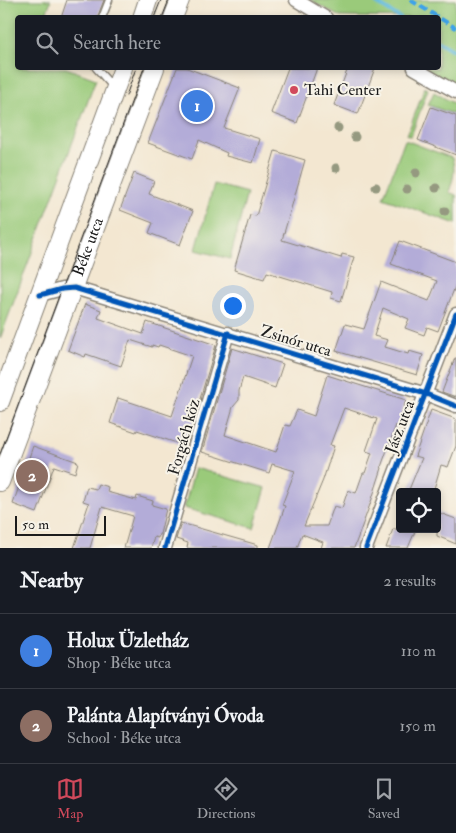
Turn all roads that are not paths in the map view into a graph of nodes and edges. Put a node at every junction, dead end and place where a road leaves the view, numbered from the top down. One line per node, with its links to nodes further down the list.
1 (109, 0): 5 (lane)
2 (148, 0): 6 (main road)
3 (180, 0): 7 (main road)
4 (296, 0): 8 (street)
5 (103, 15)
6 (143, 15)
7 (174, 15)
8 (321, 15)
9 (98, 70): 13 (lane)
10 (123, 70): 13 (main road, Béke utca)
11 (154, 70): 15 (main road, Béke utca)
12 (418, 70): 14 (street)
13 (115, 90): 16 (main road, Béke utca)
14 (456, 92)
15 (74, 288): 16 (street, Zsinór utca); 18 (street, Zsinór utca); 22 (main road, Béke utca)
16 (40, 295): 20 (main road, Béke utca)
17 (456, 314): 19 (street, Jász utca)
18 (228, 333): 19 (street, Zsinór utca); 23 (street, Forgách köz)
19 (426, 394): 21 (street, Zsinór utca); 24 (street, Jász utca)
20 (0, 402)
21 (456, 406)
22 (0, 482)
23 (165, 548)
24 (366, 548)

